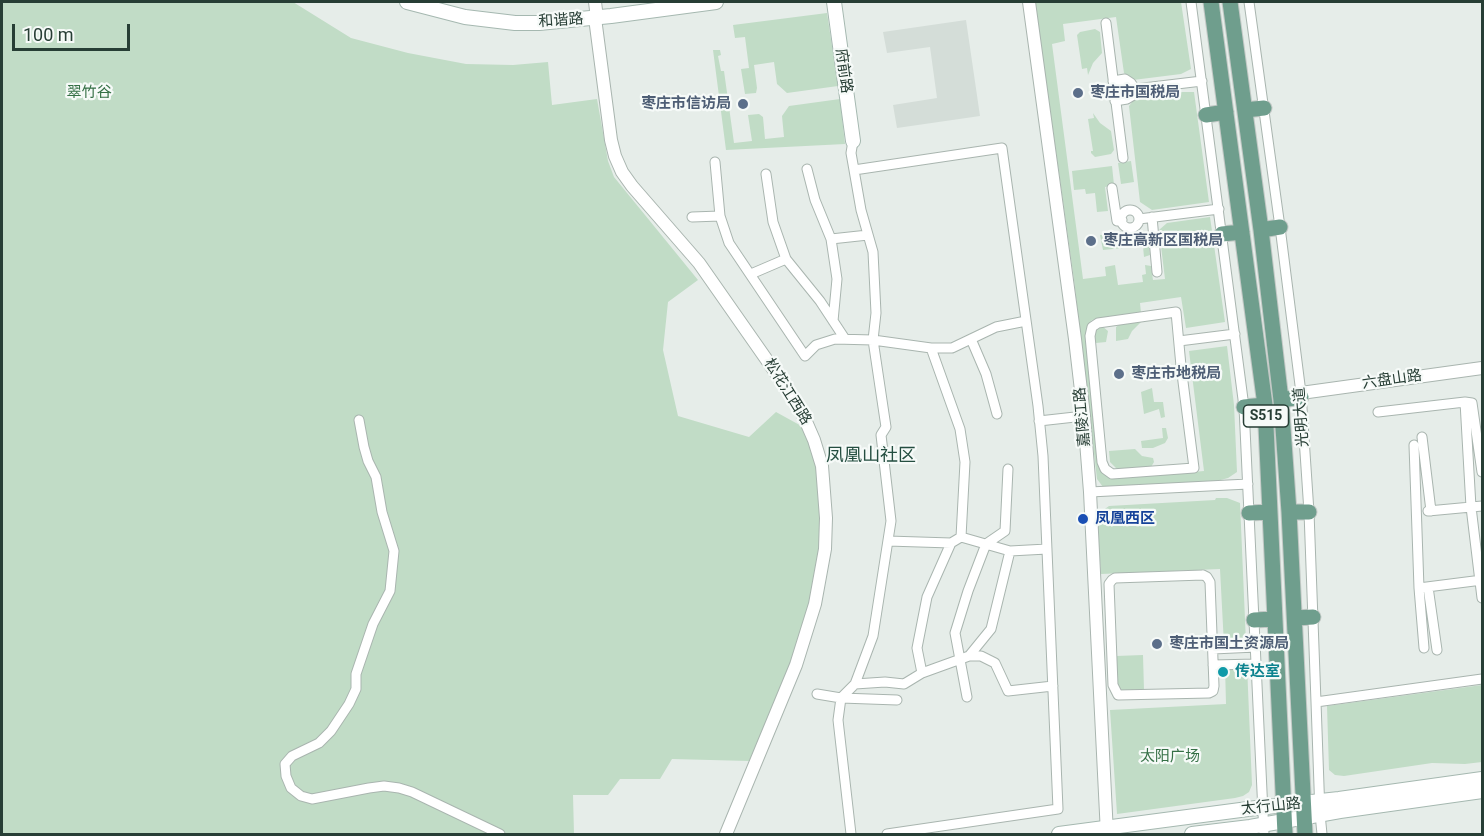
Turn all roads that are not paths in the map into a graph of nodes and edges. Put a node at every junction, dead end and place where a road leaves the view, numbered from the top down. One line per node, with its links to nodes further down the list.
1 (407, 2): 11 (main road, 和谐路)
2 (438, 2): 11 (main road, 和谐路)
3 (647, 2): 11 (main road, 和谐路)
4 (716, 2): 11 (main road, 和谐路)
5 (834, 2): 21 (main road, 府前路)
6 (1029, 2): 58 (street, 嘉陵江路)
7 (1191, 2): 14 (street, S515)
8 (1211, 2): 19 (main road, S515)
9 (1230, 2): 18 (main road, 光明大道 / S515)
10 (1249, 2): 17 (street, 光明大道 / S515)
11 (596, 11): 116 (street, 松花江西路)
12 (1106, 23): 13 (street)
13 (1113, 81): 15 (street); 16 (street)
14 (1202, 81): 15 (street); 20 (street, S515)
15 (1135, 89): 16 (street)
16 (1115, 101): 22 (street)
17 (1264, 108): 18 (main road); 32 (street, 光明大道 / S515)
18 (1245, 110): 33 (main road, 光明大道 / S515)
19 (1226, 112): 20 (main road); 34 (main road, S515)
20 (1206, 115): 28 (street, S515)
21 (853, 141): 25 (street)
22 (1123, 158)
23 (715, 162): 29 (street)
24 (807, 169): 37 (street)
25 (854, 170): 36 (street); 42 (street)
26 (766, 174): 38 (street)
27 (1112, 188): 31 (street)
28 (1219, 209): 31 (street); 35 (street, S515)
29 (720, 216): 30 (street); 40 (street)
30 (692, 217)
31 (1152, 218): 39 (street)
32 (1281, 227): 33 (main road); 50 (street, 光明大道 / S515)
33 (1261, 230): 51 (main road, 光明大道 / S515)
34 (1242, 232): 35 (main road); 53 (main road, S515)
35 (1222, 234): 43 (street, S515)
36 (868, 236): 37 (street); 46 (street)
37 (831, 239): 41 (street)
38 (786, 259): 40 (street); 41 (street)
39 (1157, 272)
40 (751, 274): 44 (street)
41 (833, 321): 44 (street)
42 (1026, 321): 45 (street); 60 (street)
43 (1235, 334): 47 (street); 54 (street, S515)
44 (845, 339): 46 (street)
45 (971, 339): 48 (street); 57 (street)
46 (873, 340): 48 (street); 76 (street)
47 (1179, 341): 47 (street)
48 (931, 348): 75 (street)
49 (1482, 368): 50 (street, 六盘山路)
50 (1301, 395): 51 (main road); 72 (street, 光明大道 / S515)
51 (1281, 400): 71 (main road, 光明大道 / S515)
52 (1465, 402): 55 (street); 56 (street); 68 (street)
53 (1265, 405): 54 (main road); 70 (main road, S515)
54 (1244, 407): 65 (street, S515)
55 (1478, 408): 64 (street)
56 (1378, 412)
57 (997, 414)
58 (1084, 416): 60 (street); 66 (street, 嘉陵江路)
59 (359, 420): 115 (street)
60 (1040, 421): 79 (street)
61 (1422, 437): 69 (street)
62 (1414, 445): 74 (street)
63 (1008, 469): 78 (street)
64 (1482, 472)
65 (1248, 484): 66 (street); 73 (street, S515)
66 (1090, 492): 112 (street, 嘉陵江路)
67 (1482, 506): 68 (street)
68 (1471, 507): 69 (street); 81 (street)
69 (1431, 511): 74 (street)
70 (1270, 512): 73 (main road); 86 (main road, S515)
71 (1289, 512): 72 (main road); 85 (main road, 光明大道 / S515)
72 (1309, 512): 84 (street, 光明大道 / S515)
73 (1249, 513): 87 (street, S515)
74 (1416, 513): 82 (street)
75 (961, 537): 77 (street); 78 (street)
76 (888, 541): 77 (street); 97 (street)
77 (951, 543): 95 (street)
78 (986, 544): 80 (street); 92 (street)
79 (1047, 549): 80 (street); 98 (street)
80 (1010, 551): 92 (street)
81 (1481, 580): 82 (street); 83 (street)
82 (1423, 588): 89 (street); 91 (street)
83 (1482, 598)
84 (1313, 617): 85 (main road); 103 (street, 光明大道 / S515)
85 (1295, 618): 109 (main road, 光明大道 / S515)
86 (1275, 619): 87 (main road); 106 (main road, S515)
87 (1254, 620): 88 (street, S515)
88 (1256, 647): 90 (street); 93 (street, S515)
89 (1424, 648)
90 (1213, 649): 94 (street); 94 (street)
91 (1437, 650)
92 (964, 658): 95 (street); 98 (street); 100 (street)
93 (1256, 664): 94 (street); 107 (street, S515)
94 (1213, 665)
95 (922, 673): 97 (street)
96 (1482, 679): 103 (street)
97 (855, 684): 101 (street)
98 (1053, 686): 118 (street)
99 (818, 694): 101 (street)
100 (967, 697)
101 (841, 698): 102 (street); 117 (street)
102 (897, 700)
103 (1316, 702): 108 (street, 光明大道 / S515)
104 (1482, 780): 108 (main road, 太行山路)
105 (1482, 791): 108 (main road, 太行山路)
106 (1283, 805): 107 (main road, 太行山路); 109 (main road, 太行山路); 110 (main road, S515)
107 (1263, 807): 111 (street, S515); 112 (main road, 太行山路)
108 (1320, 808): 109 (main road, 太行山路); 122 (street, 光明大道 / S515)
109 (1304, 810): 110 (main road, 太行山路); 121 (main road, 光明大道 / S515)
110 (1285, 828): 111 (main road, 太行山路)
111 (1263, 830): 113 (main road, 太行山路)
112 (1107, 831): 119 (main road, 太行山路)
113 (1226, 832): 114 (main road, 太行山路)
114 (1211, 833): 120 (main road, 太行山路)
115 (500, 834)
116 (726, 834)
117 (851, 834)
118 (887, 834)
119 (1059, 834)
120 (1192, 834)
121 (1305, 834)
122 (1322, 834)

